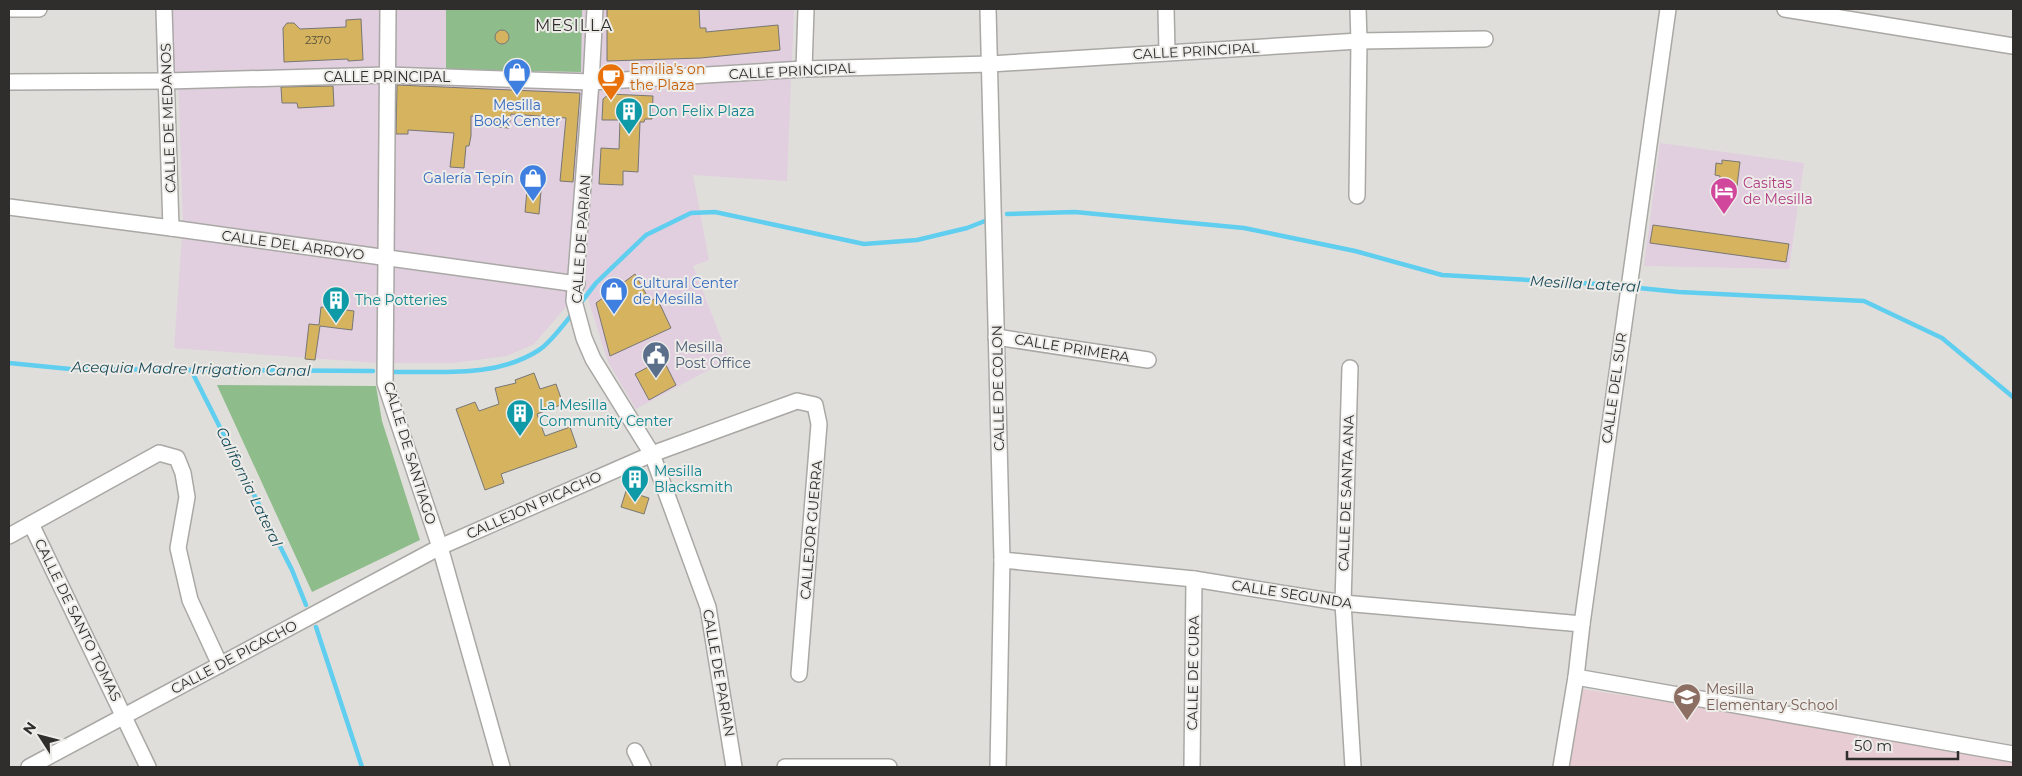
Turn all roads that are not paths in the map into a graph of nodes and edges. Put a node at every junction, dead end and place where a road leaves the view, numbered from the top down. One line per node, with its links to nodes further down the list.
1 (9, 9): 2 (street)
2 (39, 9)
3 (164, 9): 19 (street, CALLE DE MEDANOS)
4 (388, 9): 18 (street, CALLE DE SANTIAGO)
5 (595, 9): 21 (street, CALLE DE PARIAN)
6 (806, 9): 17 (street)
7 (988, 9): 16 (street, CALLE DE COLON)
8 (1166, 9): 15 (street)
9 (1358, 9): 13 (street)
10 (1668, 9): 38 (street, CALLE DEL SUR)
11 (1785, 9): 14 (street)
12 (1485, 39): 13 (street, CALLE PRINCIPAL)
13 (1359, 41): 15 (street, CALLE PRINCIPAL); 22 (street)
14 (2013, 46)
15 (1167, 52): 16 (street, CALLE PRINCIPAL)
16 (990, 64): 17 (street, CALLE PRINCIPAL); 27 (street, CALLE DE COLON)
17 (804, 69): 21 (street, CALLE PRINCIPAL)
18 (387, 75): 19 (street, CALLE PRINCIPAL); 21 (street, CALLE PRINCIPAL); 25 (street, CALLE DE SANTIAGO)
19 (168, 81): 20 (street, CALLE PRINCIPAL); 24 (street, CALLE DE MEDANOS)
20 (9, 82)
21 (591, 82): 26 (street, CALLE DE PARIAN)
22 (1357, 196)
23 (9, 207): 24 (street, CALLE DEL ARROYO)
24 (171, 228): 25 (street, CALLE DEL ARROYO)
25 (386, 258): 26 (street, CALLE DEL ARROYO); 34 (street, CALLE DE SANTIAGO)
26 (576, 284): 31 (street, CALLE DE PARIAN)
27 (996, 337): 28 (street, CALLE PRIMERA); 35 (street, CALLE DE COLON)
28 (1148, 360)
29 (1350, 368): 37 (street, CALLE DE SANTA ANA)
30 (797, 401): 31 (street, CALLEJON PICACHO); 40 (street, CALLEJOR GUERRA)
31 (652, 454): 34 (street, CALLEJON PICACHO); 49 (street, CALLE DE PARIAN)
32 (31, 524): 33 (street, CALLE DE SANTO TOMAS); 39 (street, CALLE DE SANTO TOMAS); 42 (street, CALLE DE SANTO TOMAS)
33 (9, 536)
34 (440, 547): 39 (street, CALLE DE PICACHO); 47 (street, CALLE DE SANTIAGO)
35 (1002, 560): 36 (street, CALLE SEGUNDA); 52 (street, CALLE DE COLON)
36 (1194, 579): 37 (street, CALLE SEGUNDA); 53 (street, CALLE DE CURA)
37 (1343, 603): 38 (street, CALLE SEGUNDA); 54 (street, CALLE DE SANTA ANA)
38 (1582, 624): 41 (street, CALLE DEL SUR)
39 (220, 665): 42 (street, CALLE DE PICACHO)
40 (799, 674)
41 (1576, 677): 44 (street); 55 (street, CALLE DEL SUR)
42 (125, 716): 45 (street, CALLE DE PICACHO); 46 (street, CALLE DE SANTO TOMAS)
43 (635, 751): 48 (street)
44 (2013, 754)
45 (29, 767)
46 (148, 767)
47 (502, 767)
48 (643, 767)
49 (734, 767)
50 (785, 767): 51 (street)
51 (889, 767)
52 (998, 767)
53 (1192, 767)
54 (1353, 767)
55 (1562, 767)

